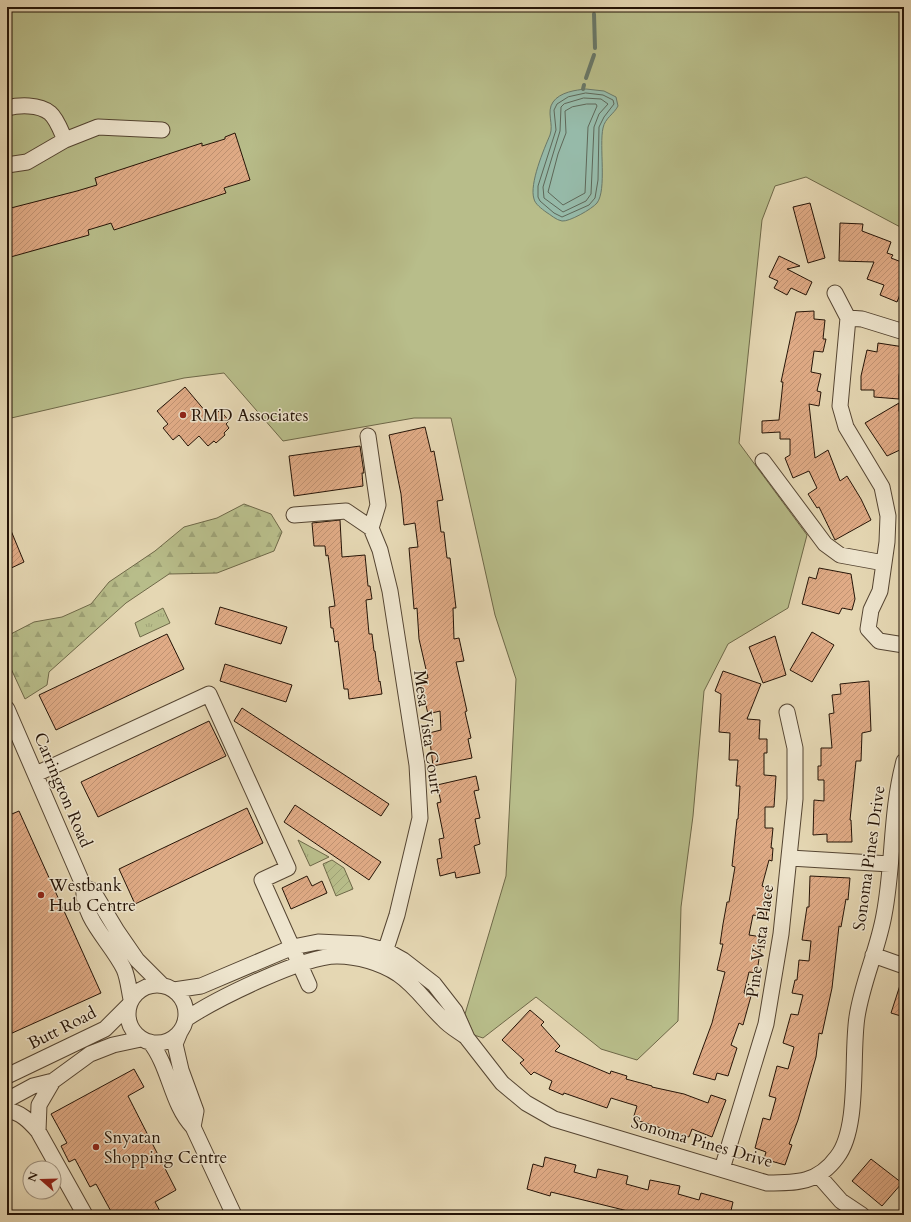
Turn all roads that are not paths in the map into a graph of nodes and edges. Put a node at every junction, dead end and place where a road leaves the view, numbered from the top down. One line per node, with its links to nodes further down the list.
1 (7, 108): 3 (street)
2 (162, 130): 3 (street)
3 (65, 140): 4 (street)
4 (7, 165)
5 (835, 293): 6 (street)
6 (848, 318): 7 (street); 12 (street)
7 (904, 332)
8 (368, 436): 11 (street)
9 (763, 461): 12 (street)
10 (294, 515): 11 (street)
11 (371, 528): 23 (street, Mesa Vista Court)
12 (884, 563): 13 (street)
13 (904, 645)
14 (7, 709): 17 (street, Carrington Road)
15 (787, 712): 19 (street, Pine Vista Place)
16 (904, 761): 18 (street, Sonoma Pines Drive)
17 (36, 774): 21 (street, Carrington Road); 22 (street)
18 (898, 833): 20 (street, Sonoma Pines Drive)
19 (790, 858): 20 (street); 40 (street, Pine Vista Place)
20 (890, 864): 24 (street, Sonoma Pines Drive)
21 (84, 887): 29 (street, Carrington Road); 30 (street, Carrington Road)
22 (293, 947): 23 (street, Sonoma Pines Drive); 25 (street); 29 (street, Sonoma Pines Drive)
23 (385, 950): 26 (street, Mesa Vista Court); 32 (street, Sonoma Pines Drive)
24 (873, 955): 27 (street); 41 (street, Sonoma Pines Drive)
25 (301, 964): 26 (street, Sonoma Pines Drive); 28 (street); 31 (street, Sonoma Pines Drive)
26 (381, 964): 32 (street, Sonoma Pines Drive)
27 (904, 966)
28 (309, 985)
29 (168, 987): 30 (street); 31 (street)
30 (130, 1003): 33 (street); 34 (street, Butt Road)
31 (183, 1025): 33 (street); 38 (street)
32 (468, 1038): 40 (street, Sonoma Pines Drive)
33 (146, 1041): 35 (street); 38 (street)
34 (7, 1075): 36 (street)
35 (53, 1081): 36 (street); 39 (street)
36 (12, 1097)
37 (7, 1111): 39 (street)
38 (193, 1127): 43 (street)
39 (38, 1131): 42 (street)
40 (722, 1169): 41 (street, Sonoma Pines Drive)
41 (819, 1176): 44 (street)
42 (85, 1215)
43 (234, 1215)
44 (862, 1215)

